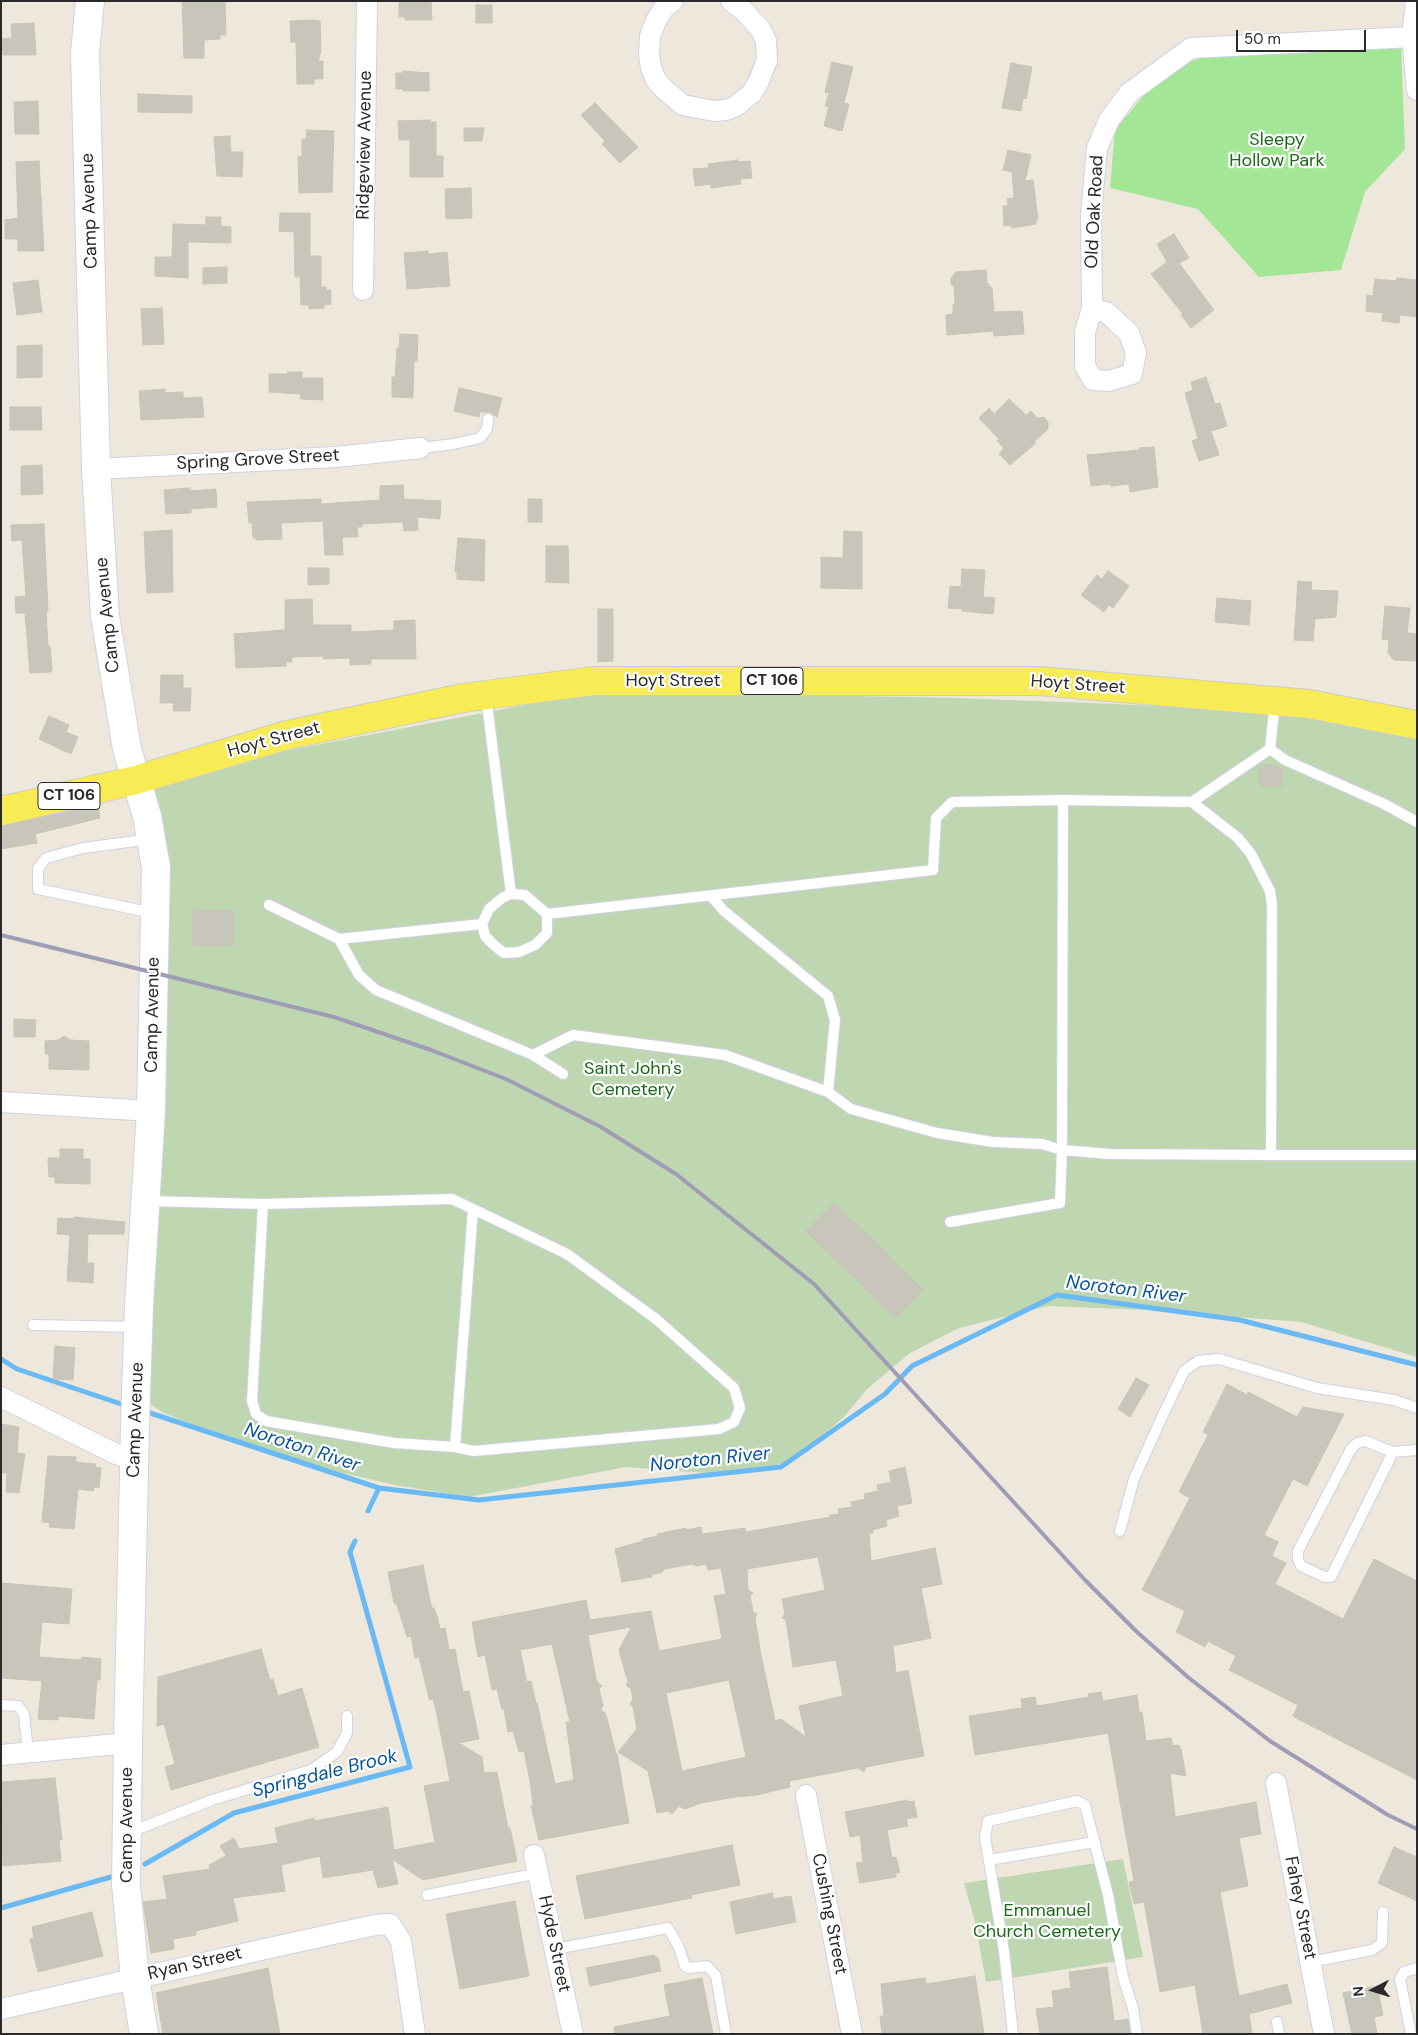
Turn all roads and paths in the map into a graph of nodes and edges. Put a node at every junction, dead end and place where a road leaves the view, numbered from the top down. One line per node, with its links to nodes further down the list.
1 (90, 1): 12 (street, Camp Avenue)
2 (367, 1): 8 (street, Ridgeview Avenue)
3 (674, 1): 4 (street)
4 (731, 1)
5 (1416, 1): 6 (street)
6 (1412, 37): 7 (street); 9 (street, Old Oak Road)
7 (1417, 90)
8 (363, 290)
9 (1092, 309)
10 (488, 419): 11 (lane)
11 (420, 448): 12 (street, Spring Grove Street)
12 (96, 469): 17 (street, Camp Avenue)
13 (486, 696): 14 (main road, Hoyt Street / CT 106); 17 (main road, Hoyt Street / CT 106); 23 (lane)
14 (1275, 701): 15 (main road, Hoyt Street / CT 106); 16 (lane)
15 (1417, 725)
16 (1270, 749): 19 (lane); 21 (lane)
17 (136, 780): 20 (main road, Hoyt Street / CT 106); 22 (street, Camp Avenue)
18 (1062, 800): 19 (lane); 24 (lane); 35 (lane)
19 (1192, 802): 36 (lane)
20 (1, 811)
21 (1417, 822)
22 (152, 839): 26 (street, Camp Avenue); 26 (lane)
23 (512, 894): 27 (lane); 28 (lane)
24 (711, 896): 27 (lane); 32 (lane)
25 (269, 905): 29 (lane)
26 (155, 914): 34 (street, Camp Avenue)
27 (546, 914): 28 (lane)
28 (482, 924): 29 (lane)
29 (340, 938): 30 (lane)
30 (533, 1055): 31 (lane); 32 (lane)
31 (564, 1074)
32 (828, 1092): 35 (lane)
33 (1, 1102): 34 (street)
34 (151, 1111): 38 (street, Camp Avenue)
35 (1062, 1150): 36 (lane); 41 (lane)
36 (1271, 1155): 37 (lane)
37 (1417, 1155)
38 (145, 1201): 39 (lane); 43 (street, Camp Avenue)
39 (263, 1204): 40 (lane); 46 (lane)
40 (473, 1209): 46 (lane); 46 (lane)
41 (950, 1222)
42 (33, 1325): 43 (lane)
43 (138, 1327): 49 (street, Camp Avenue)
44 (1, 1397): 49 (street)
45 (1417, 1408): 50 (lane)
46 (455, 1448)
47 (1417, 1450): 48 (lane)
48 (1394, 1452): 48 (lane)
49 (134, 1460): 53 (street, Camp Avenue)
50 (1120, 1531)
51 (1, 1705): 54 (lane)
52 (347, 1716): 58 (lane)
53 (128, 1743): 54 (street); 58 (street, Camp Avenue)
54 (28, 1752): 55 (street)
55 (1, 1755)
56 (1276, 1783): 65 (street, Fahey Street)
57 (806, 1795): 74 (street, Cushing Street)
58 (127, 1833): 67 (street, Camp Avenue)
59 (1094, 1842): 60 (lane); 60 (lane); 76 (lane)
60 (989, 1860): 75 (lane)
61 (537, 1864): 62 (lane); 64 (street, Hyde Street)
62 (427, 1896)
63 (1383, 1912): 65 (lane)
64 (555, 1950): 72 (street, Hyde Street); 73 (lane)
65 (1311, 1962): 78 (street, Fahey Street)
66 (1417, 1968): 79 (lane)
67 (135, 1978): 68 (street, Ryan Street); 70 (street, Camp Avenue); 71 (street, Ryan Street)
68 (1, 2010)
69 (1277, 2022): 77 (lane)
70 (144, 2034)
71 (416, 2034)
72 (573, 2034)
73 (726, 2034)
74 (852, 2034)
75 (1013, 2034)
76 (1137, 2034)
77 (1279, 2034)
78 (1324, 2034)
79 (1411, 2034)

